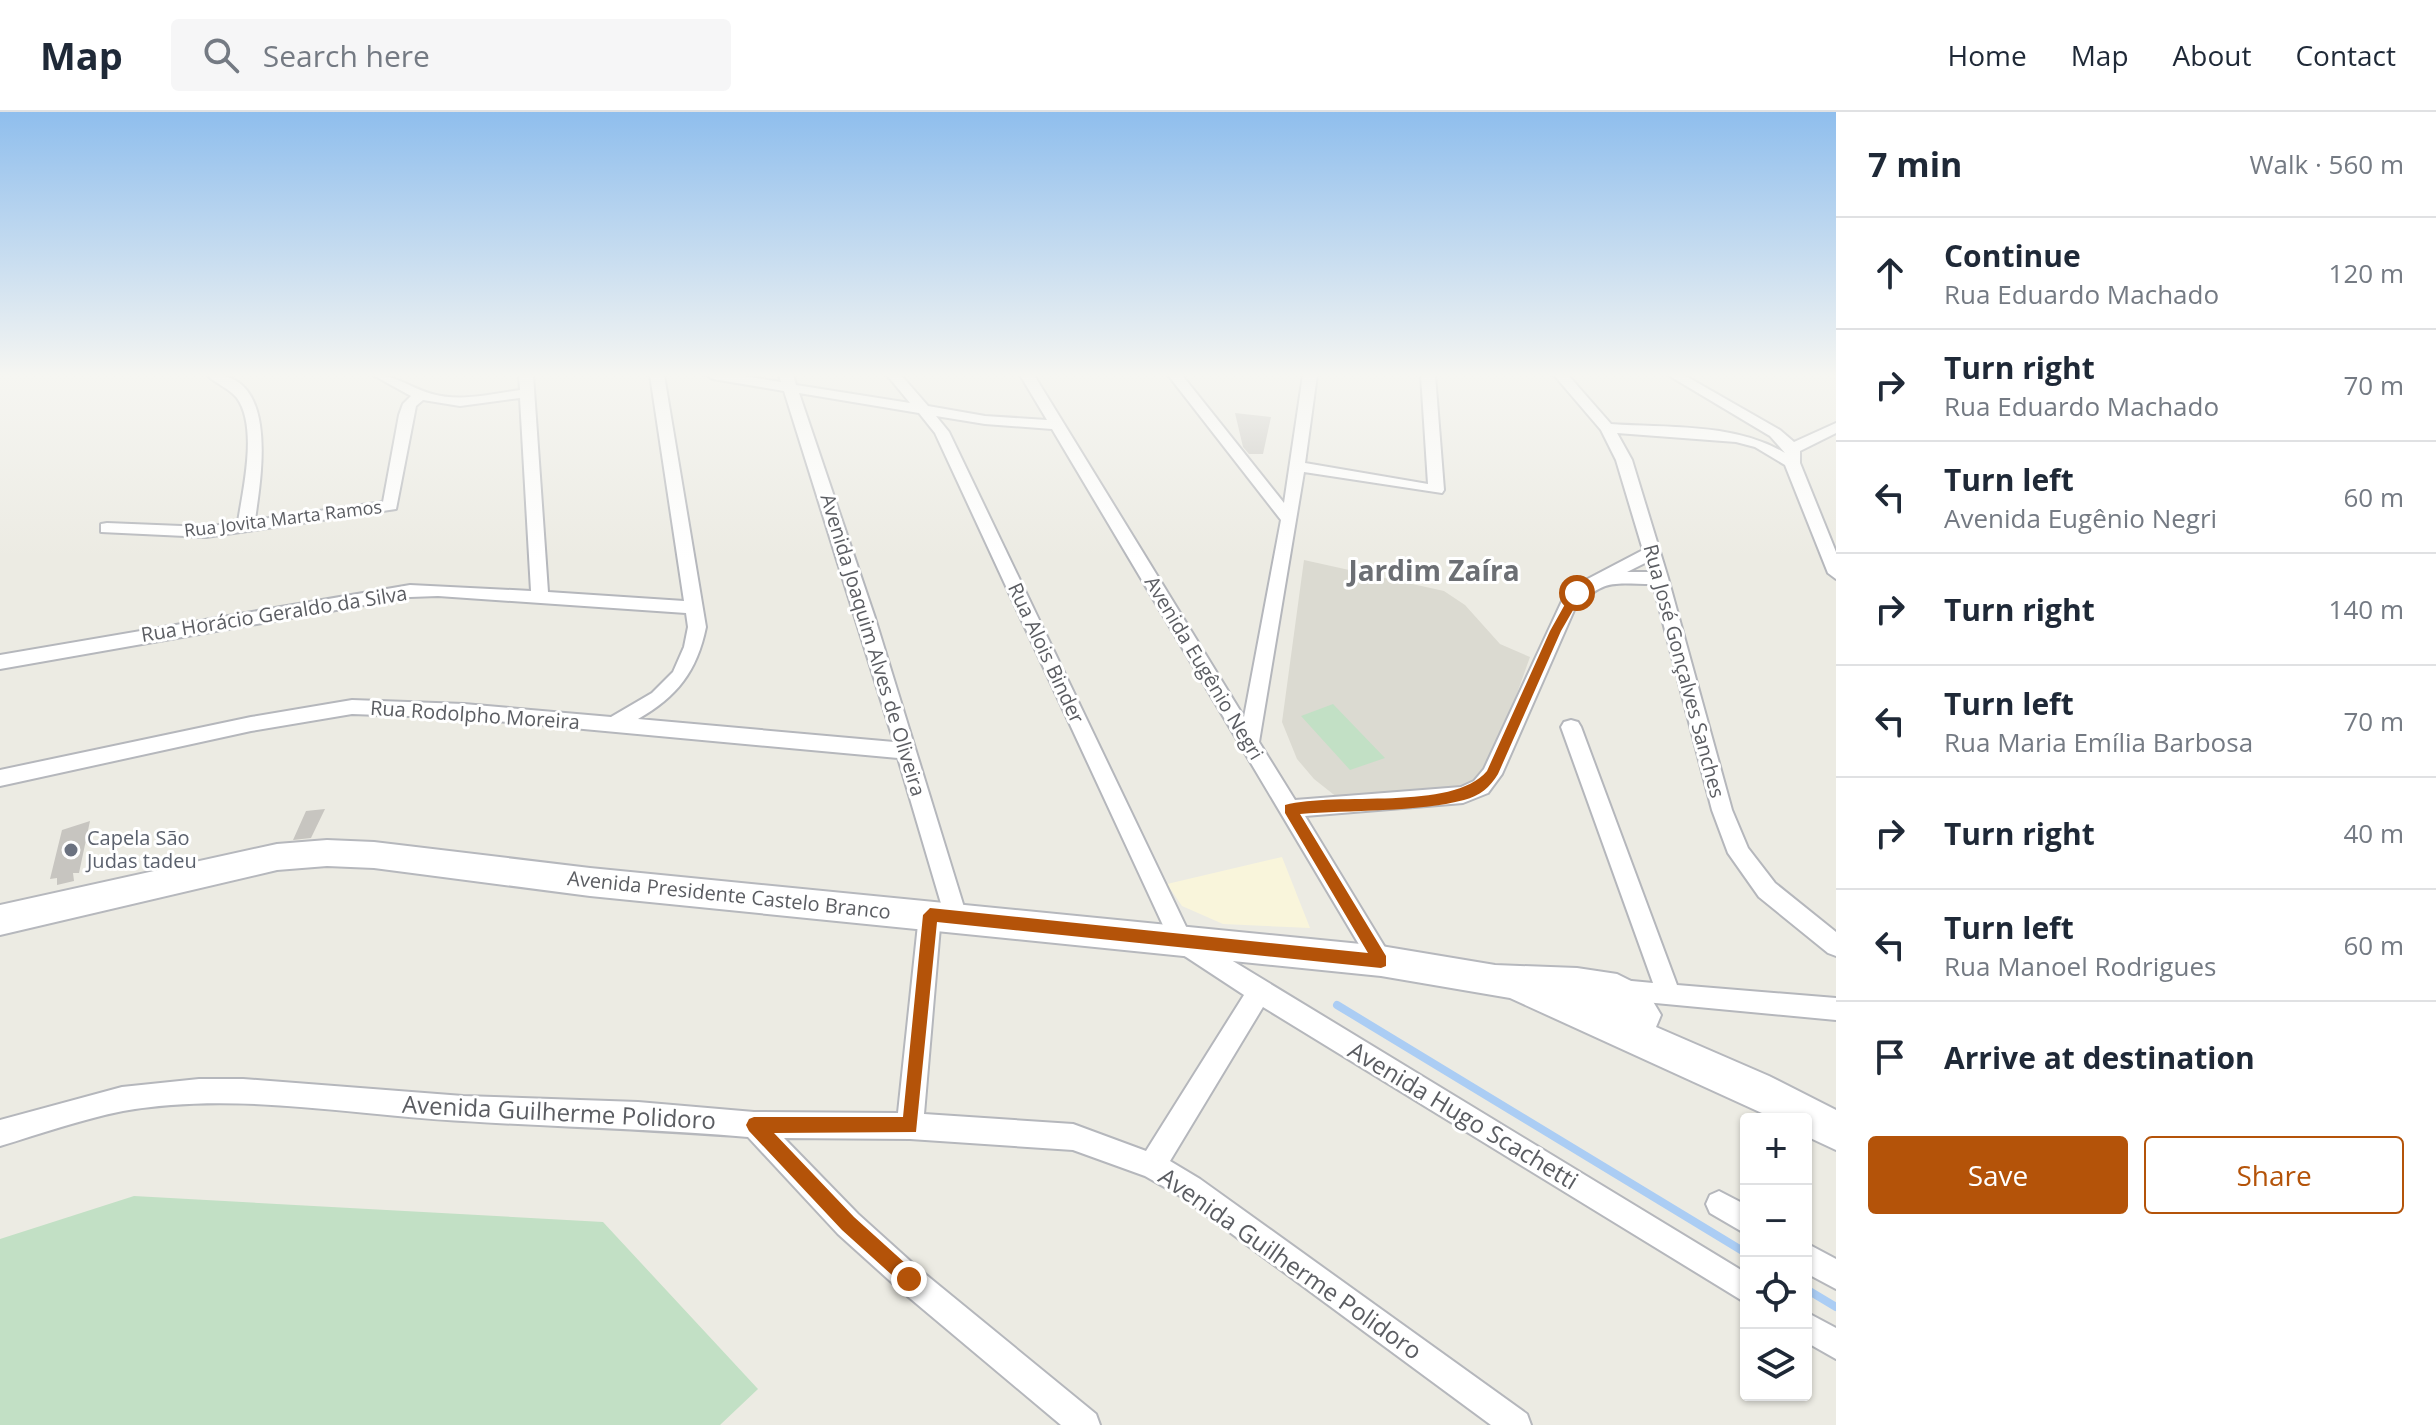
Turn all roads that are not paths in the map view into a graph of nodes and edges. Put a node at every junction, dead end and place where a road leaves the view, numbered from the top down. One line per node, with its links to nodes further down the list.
1 (252, 436): 18 (street)
2 (402, 436): 18 (street, Rua Jovita Marta Ramos)
3 (531, 436): 24 (street)
4 (667, 436): 25 (street)
5 (806, 436): 30 (street, Avenida Joaquim Alves de Oliveira)
6 (944, 436): 35 (street, Rua Alois Binder)
7 (1064, 436): 29 (street, Avenida Eugênio Negri)
8 (1223, 436): 17 (street)
9 (1301, 436): 16 (street)
10 (1432, 436): 16 (street)
11 (1611, 436): 20 (street, Rua José Gonçalves Sanches)
12 (1714, 436): 15 (street)
13 (1778, 436): 15 (street)
14 (1822, 436): 15 (street)
15 (1793, 456): 21 (street)
16 (1296, 466): 17 (street)
17 (1289, 520): 29 (street)
18 (246, 526): 19 (street, Rua Jovita Marta Ramos)
19 (107, 528)
20 (1652, 552): 22 (street); 23 (street, Rua José Gonçalves Sanches)
21 (1836, 573)
22 (1607, 578): 23 (street); 32 (street)
23 (1660, 578): 36 (street, Rua José Gonçalves Sanches)
24 (540, 597): 25 (street, Rua Horácio Geraldo da Silva); 26 (street, Rua Horácio Geraldo da Silva)
25 (694, 608): 27 (street)
26 (0, 662)
27 (612, 725): 30 (street, Rua Rodolpho Moreira); 31 (street, Rua Rodolpho Moreira)
28 (1571, 727): 39 (street)
29 (1249, 744): 32 (street, Avenida Eugênio Negri)
30 (907, 751): 33 (street, Avenida Joaquim Alves de Oliveira)
31 (0, 778)
32 (1290, 809): 37 (street, Avenida Eugênio Negri)
33 (943, 916): 34 (street, Avenida Presidente Castelo Branco); 35 (street, Avenida Presidente Castelo Branco); 42 (street)
34 (0, 920)
35 (1182, 942): 37 (street, Avenida Presidente Castelo Branco); 38 (street, Avenida Hugo Scachetti)
36 (1836, 946)
37 (1381, 961): 39 (street, Avenida Presidente Castelo Branco)
38 (1259, 992): 45 (street); 50 (street, Avenida Hugo Scachetti)
39 (1628, 1007): 40 (street); 43 (street, Avenida Presidente Castelo Branco)
40 (1836, 1009)
41 (754, 1125): 42 (street, Avenida Guilherme Polidoro); 44 (street, Avenida Guilherme Polidoro); 53 (street)
42 (910, 1126): 45 (street, Avenida Guilherme Polidoro)
43 (1836, 1131)
44 (0, 1133)
45 (1152, 1166): 54 (street, Avenida Guilherme Polidoro)
46 (1719, 1204): 47 (street)
47 (1740, 1216)
48 (1812, 1261): 49 (street)
49 (1836, 1275)
50 (1740, 1285)
51 (1811, 1329): 52 (street)
52 (1836, 1344)
53 (1085, 1425)
54 (1516, 1425)

